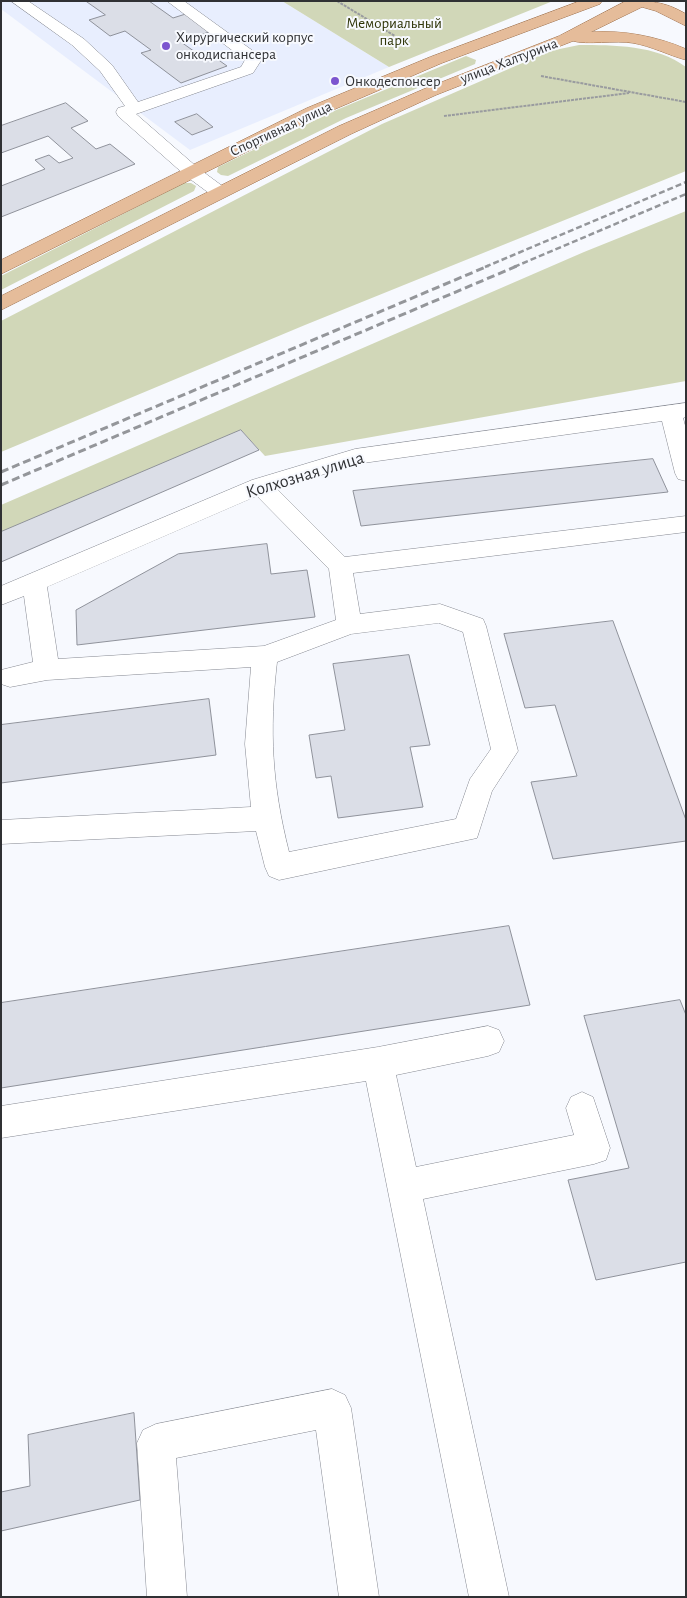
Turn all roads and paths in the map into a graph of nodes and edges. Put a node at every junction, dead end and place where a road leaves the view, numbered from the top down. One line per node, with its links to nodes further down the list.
1 (18, 1): 18 (street)
2 (174, 1): 18 (street)
3 (337, 1): 10 (path)
4 (626, 1): 7 (main road, Спортивная улица)
5 (633, 1): 6 (main road)
6 (641, 1): 8 (main road); 11 (main road)
7 (587, 4): 20 (main road, Спортивная улица)
8 (666, 6): 9 (main road); 12 (main road)
9 (686, 21)
10 (395, 36)
11 (565, 39): 13 (main road); 15 (main road, улица Халтурина)
12 (686, 39)
13 (686, 55)
14 (536, 74): 16 (path)
15 (454, 82): 21 (main road, Спортивная улица)
16 (632, 93): 17 (path); 19 (path)
17 (686, 102)
18 (135, 109): 20 (street)
19 (439, 116)
20 (192, 172): 21 (street); 22 (main road, Спортивная улица)
21 (218, 192): 23 (main road, Спортивная улица)
22 (1, 268)
23 (1, 304)
24 (678, 412): 25 (street); 26 (street, Колхозная улица)
25 (686, 473)
26 (260, 486): 28 (street); 29 (street, Колхозная улица)
27 (686, 524): 28 (street)
28 (340, 566): 31 (street)
29 (34, 581): 30 (street, Колхозная улица); 33 (street)
30 (1, 596)
31 (349, 625): 32 (street); 35 (street)
32 (265, 656): 33 (street); 35 (street)
33 (47, 670): 34 (street)
34 (10, 677)
35 (266, 818): 36 (street)
36 (1, 832)
37 (488, 1041): 38 (street)
38 (378, 1063): 40 (street); 41 (street)
39 (582, 1108): 41 (street)
40 (1, 1122)
41 (403, 1186): 44 (street)
42 (167, 1597): 43 (street)
43 (359, 1597)
44 (489, 1597)

